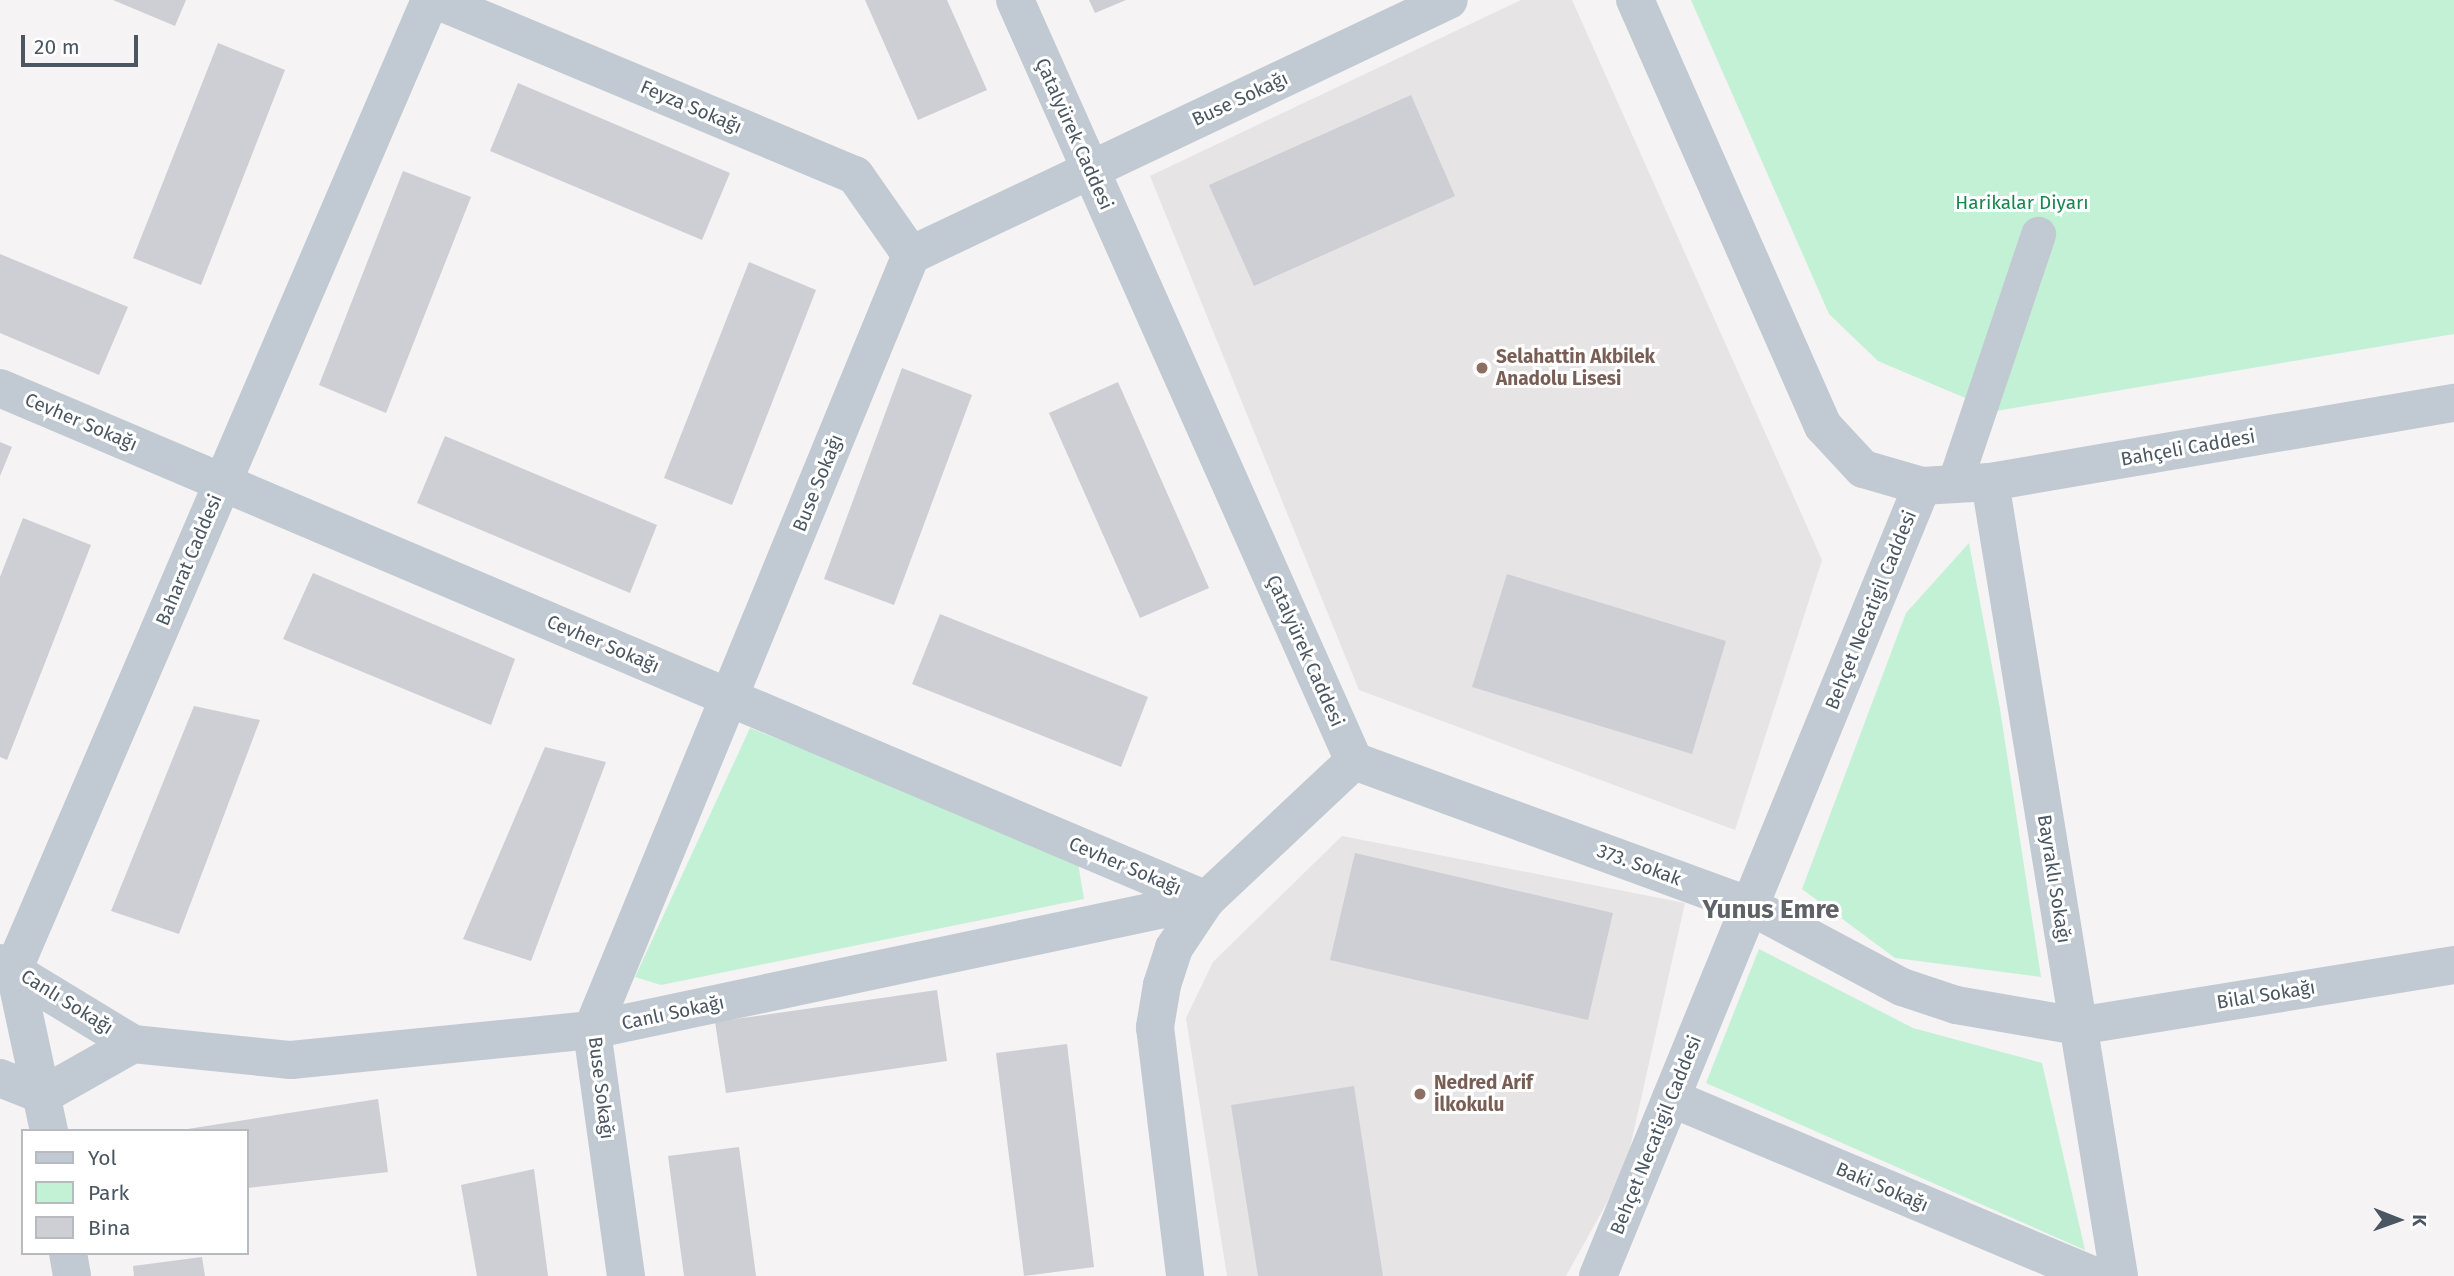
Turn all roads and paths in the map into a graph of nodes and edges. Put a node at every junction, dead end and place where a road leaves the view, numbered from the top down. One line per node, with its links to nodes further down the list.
1 (430, 0): 11 (street, Baharat Caddesi)
2 (436, 0): 8 (street, Feyza Sokağı)
3 (1014, 0): 6 (street, Çatalyürek Caddesi)
4 (1449, 0): 6 (street, Buse Sokağı)
5 (1635, 0): 12 (street, Behçet Necatigil Caddesi)
6 (1090, 170): 8 (street, Buse Sokağı); 14 (street, Çatalyürek Caddesi)
7 (2038, 234): 12 (street)
8 (911, 255): 13 (street, Buse Sokağı)
9 (0, 388): 11 (street, Cevher Sokağı)
10 (2454, 403): 12 (street, Bahçeli Caddesi)
11 (222, 482): 13 (street, Cevher Sokağı); 18 (street, Baharat Caddesi)
12 (1956, 484): 16 (street, Behçet Necatigil Caddesi); 19 (street, Bayraklı Sokağı)
13 (730, 698): 15 (street, Cevher Sokağı); 20 (street, Buse Sokağı)
14 (1354, 761): 15 (street); 16 (street, 373. Sokak)
15 (1206, 900): 20 (street, Canlı Sokağı); 28 (street)
16 (1749, 906): 19 (street, 373. Sokak); 23 (street, Behçet Necatigil Caddesi)
17 (2454, 965): 19 (street, Bilal Sokağı)
18 (7, 966): 21 (street, Canlı Sokağı); 24 (street)
19 (2078, 1026): 31 (street, Bayraklı Sokağı)
20 (592, 1030): 21 (street, Canlı Sokağı); 27 (street, Buse Sokağı)
21 (133, 1044): 24 (street, Canlı Sokağı)
22 (0, 1078): 24 (street)
23 (1671, 1098): 29 (street, Behçet Necatigil Caddesi); 30 (street, Baki Sokağı)
24 (46, 1113)
25 (68, 1255): 26 (street)
26 (72, 1276)
27 (626, 1276)
28 (1185, 1276)
29 (1598, 1276)
30 (2094, 1276)
31 (2119, 1276)

